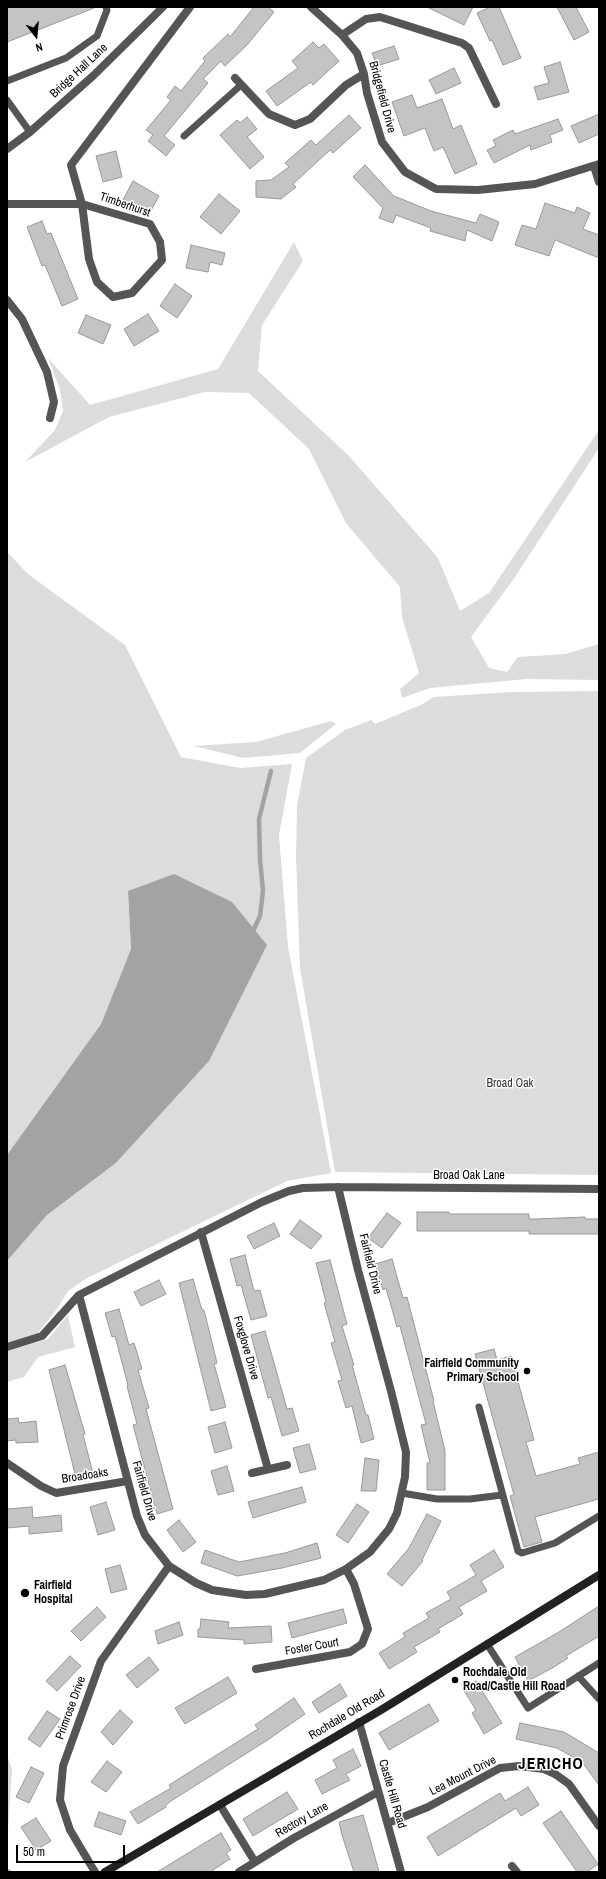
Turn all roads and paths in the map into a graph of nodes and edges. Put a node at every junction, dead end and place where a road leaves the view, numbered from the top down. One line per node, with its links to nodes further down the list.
1 (106, 7): 8 (lane)
2 (163, 7): 12 (street, Bridge Hall Lane)
3 (190, 7): 18 (street, Timberhurst)
4 (312, 7): 5 (street, Bridgefield Drive)
5 (342, 35): 6 (street, Bridgefield Drive); 11 (street)
6 (364, 74): 9 (street); 15 (street, Bridgefield Drive)
7 (235, 78): 9 (street)
8 (7, 81)
9 (241, 85): 13 (lane)
10 (7, 100): 12 (lane)
11 (496, 104)
12 (30, 132): 14 (street, Bridge Hall Lane)
13 (184, 136)
14 (7, 149)
15 (596, 165): 16 (street)
16 (599, 182)
17 (7, 204): 18 (street, Timberhurst)
18 (82, 204): 18 (street, Timberhurst)
19 (7, 300): 20 (street)
20 (50, 418)
21 (338, 1187): 22 (street, Broad Oak Lane); 23 (street); 32 (street, Fairfield Drive)
22 (599, 1189)
23 (201, 1232): 24 (street); 29 (street, Foxglove Drive)
24 (79, 1294): 25 (street); 31 (street, Fairfield Drive)
25 (7, 1347)
26 (479, 1407): 33 (lane)
27 (7, 1463): 31 (street, Broadoaks)
28 (287, 1465): 29 (street)
29 (268, 1469): 30 (street)
30 (252, 1473)
31 (128, 1481): 35 (street, Fairfield Drive)
32 (402, 1493): 33 (lane); 36 (street, Fairfield Drive)
33 (502, 1495): 34 (lane)
34 (599, 1516)
35 (169, 1566): 36 (street, Fairfield Drive); 49 (street, Primrose Drive)
36 (346, 1570): 40 (street, Foster Court)
37 (598, 1577): 38 (main road, Rochdale Old Road)
38 (487, 1644): 41 (lane); 43 (main road, Rochdale Old Road)
39 (599, 1663): 41 (lane)
40 (256, 1669)
41 (578, 1676): 42 (lane)
42 (599, 1699)
43 (359, 1722): 44 (street, Castle Hill Road); 45 (main road, Rochdale Old Road)
44 (378, 1792): 46 (street, Castle Hill Road); 48 (street, Rectory Lane)
45 (220, 1806): 48 (street); 50 (main road, Rochdale Old Road)
46 (388, 1823): 47 (street, Lea Mount Drive); 52 (street, Castle Hill Road)
47 (599, 1826)
48 (255, 1862): 51 (street, Rectory Lane)
49 (96, 1872)
50 (105, 1872)
51 (239, 1872)
52 (401, 1872)

